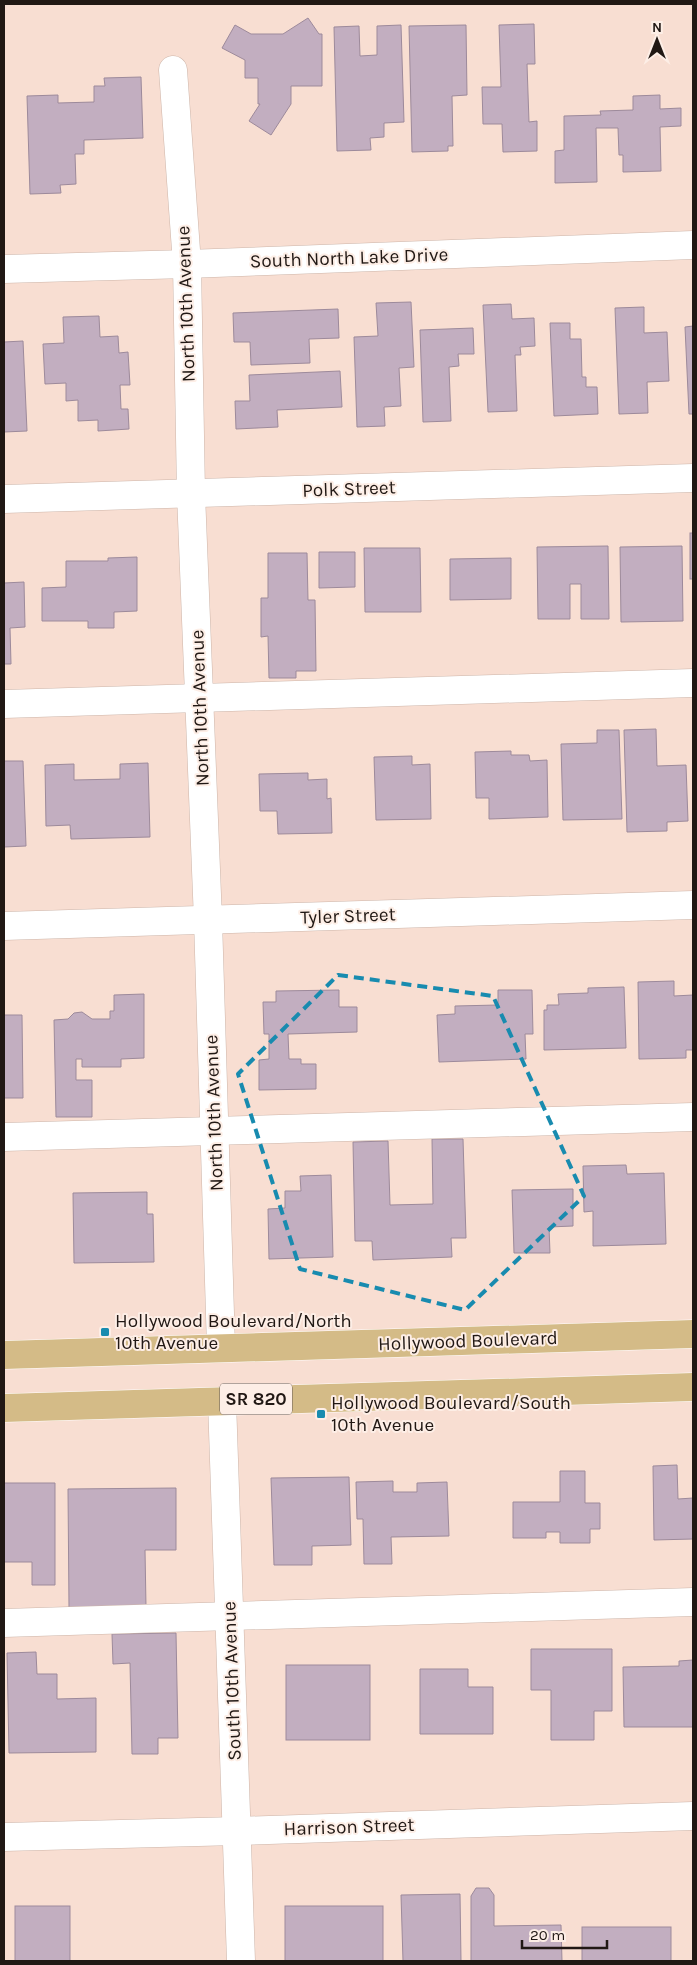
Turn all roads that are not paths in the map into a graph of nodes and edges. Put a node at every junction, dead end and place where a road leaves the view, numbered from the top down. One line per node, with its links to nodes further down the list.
1 (173, 70): 3 (street, North 10th Avenue)
2 (693, 245): 3 (street, South North Lake Drive)
3 (187, 264): 4 (street, South North Lake Drive); 6 (street, North 10th Avenue)
4 (4, 269)
5 (693, 478): 6 (street, Polk Street)
6 (191, 494): 7 (street, Polk Street); 9 (street, North 10th Avenue)
7 (4, 499)
8 (693, 683): 9 (street)
9 (199, 698): 10 (street); 12 (street, North 10th Avenue)
10 (4, 704)
11 (693, 905): 12 (street, Tyler Street)
12 (208, 920): 13 (street, Tyler Street); 15 (street, North 10th Avenue)
13 (4, 926)
14 (693, 1117): 15 (street)
15 (214, 1131): 16 (street); 18 (street, North 10th Avenue)
16 (4, 1137)
17 (693, 1334): 18 (main road, Hollywood Boulevard)
18 (221, 1347): 19 (main road, Hollywood Boulevard)
19 (4, 1355)
20 (693, 1387): 21 (main road, SR 820)
21 (222, 1401): 22 (main road, SR 820); 24 (street, South 10th Avenue)
22 (4, 1408)
23 (693, 1602): 24 (street)
24 (229, 1616): 25 (street); 27 (street, South 10th Avenue)
25 (4, 1623)
26 (693, 1816): 27 (street, Harrison Street)
27 (237, 1831): 28 (street, Harrison Street); 29 (street, South 10th Avenue)
28 (4, 1837)
29 (241, 1961)

